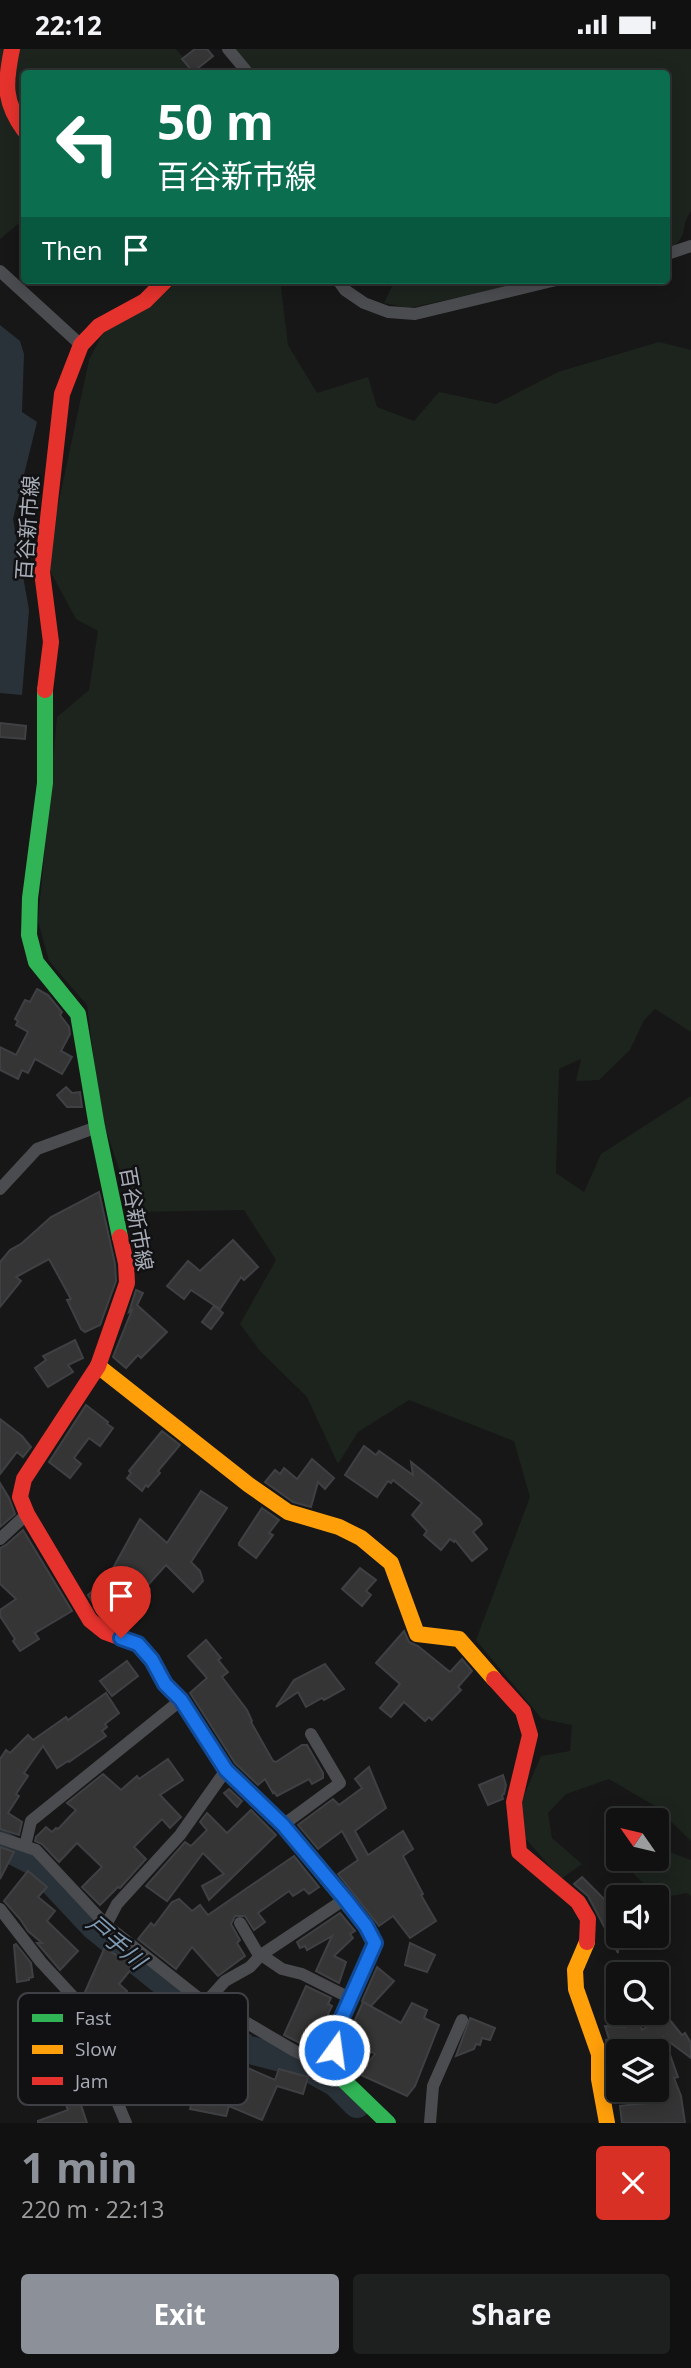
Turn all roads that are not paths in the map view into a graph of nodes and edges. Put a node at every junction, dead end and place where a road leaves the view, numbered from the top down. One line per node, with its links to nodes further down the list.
1 (12, 49): 4 (main road)
2 (228, 49): 3 (street)
3 (246, 70)
4 (21, 126)
5 (691, 246): 6 (street)
6 (670, 253)
7 (0, 271): 11 (street)
8 (162, 284): 11 (main road, 百谷新市線)
9 (341, 284): 10 (street)
10 (539, 284)
11 (81, 345): 12 (main road, 百谷新市線)
12 (97, 1127): 13 (street); 14 (main road, 百谷新市線)
13 (0, 1189)
14 (98, 1366): 15 (main road, 百谷新市線); 39 (main road)
15 (27, 1514): 16 (street); 17 (main road, 百谷新市線)
16 (0, 1539)
17 (181, 1700): 19 (main road, 百谷新市線); 22 (street)
18 (311, 1734): 20 (street)
19 (226, 1770): 20 (main road, 百谷新市線); 26 (street)
20 (283, 1825): 23 (main road, 百谷新市線)
21 (0, 1838): 22 (street)
22 (24, 1846): 26 (street)
23 (345, 1899): 27 (street); 31 (main road, 百谷新市線)
24 (0, 1909): 28 (street)
25 (240, 1923): 27 (street)
26 (106, 1925): 29 (street)
27 (261, 1955): 30 (street); 31 (street)
28 (70, 1993)
29 (194, 1993)
30 (214, 1993)
31 (350, 1998): 34 (main road, 百谷新市線)
32 (462, 2020): 38 (street)
33 (248, 2023): 34 (street)
34 (332, 2069): 37 (main road)
35 (118, 2105): 36 (street)
36 (126, 2123)
37 (388, 2123)
38 (430, 2123)
39 (607, 2123)

